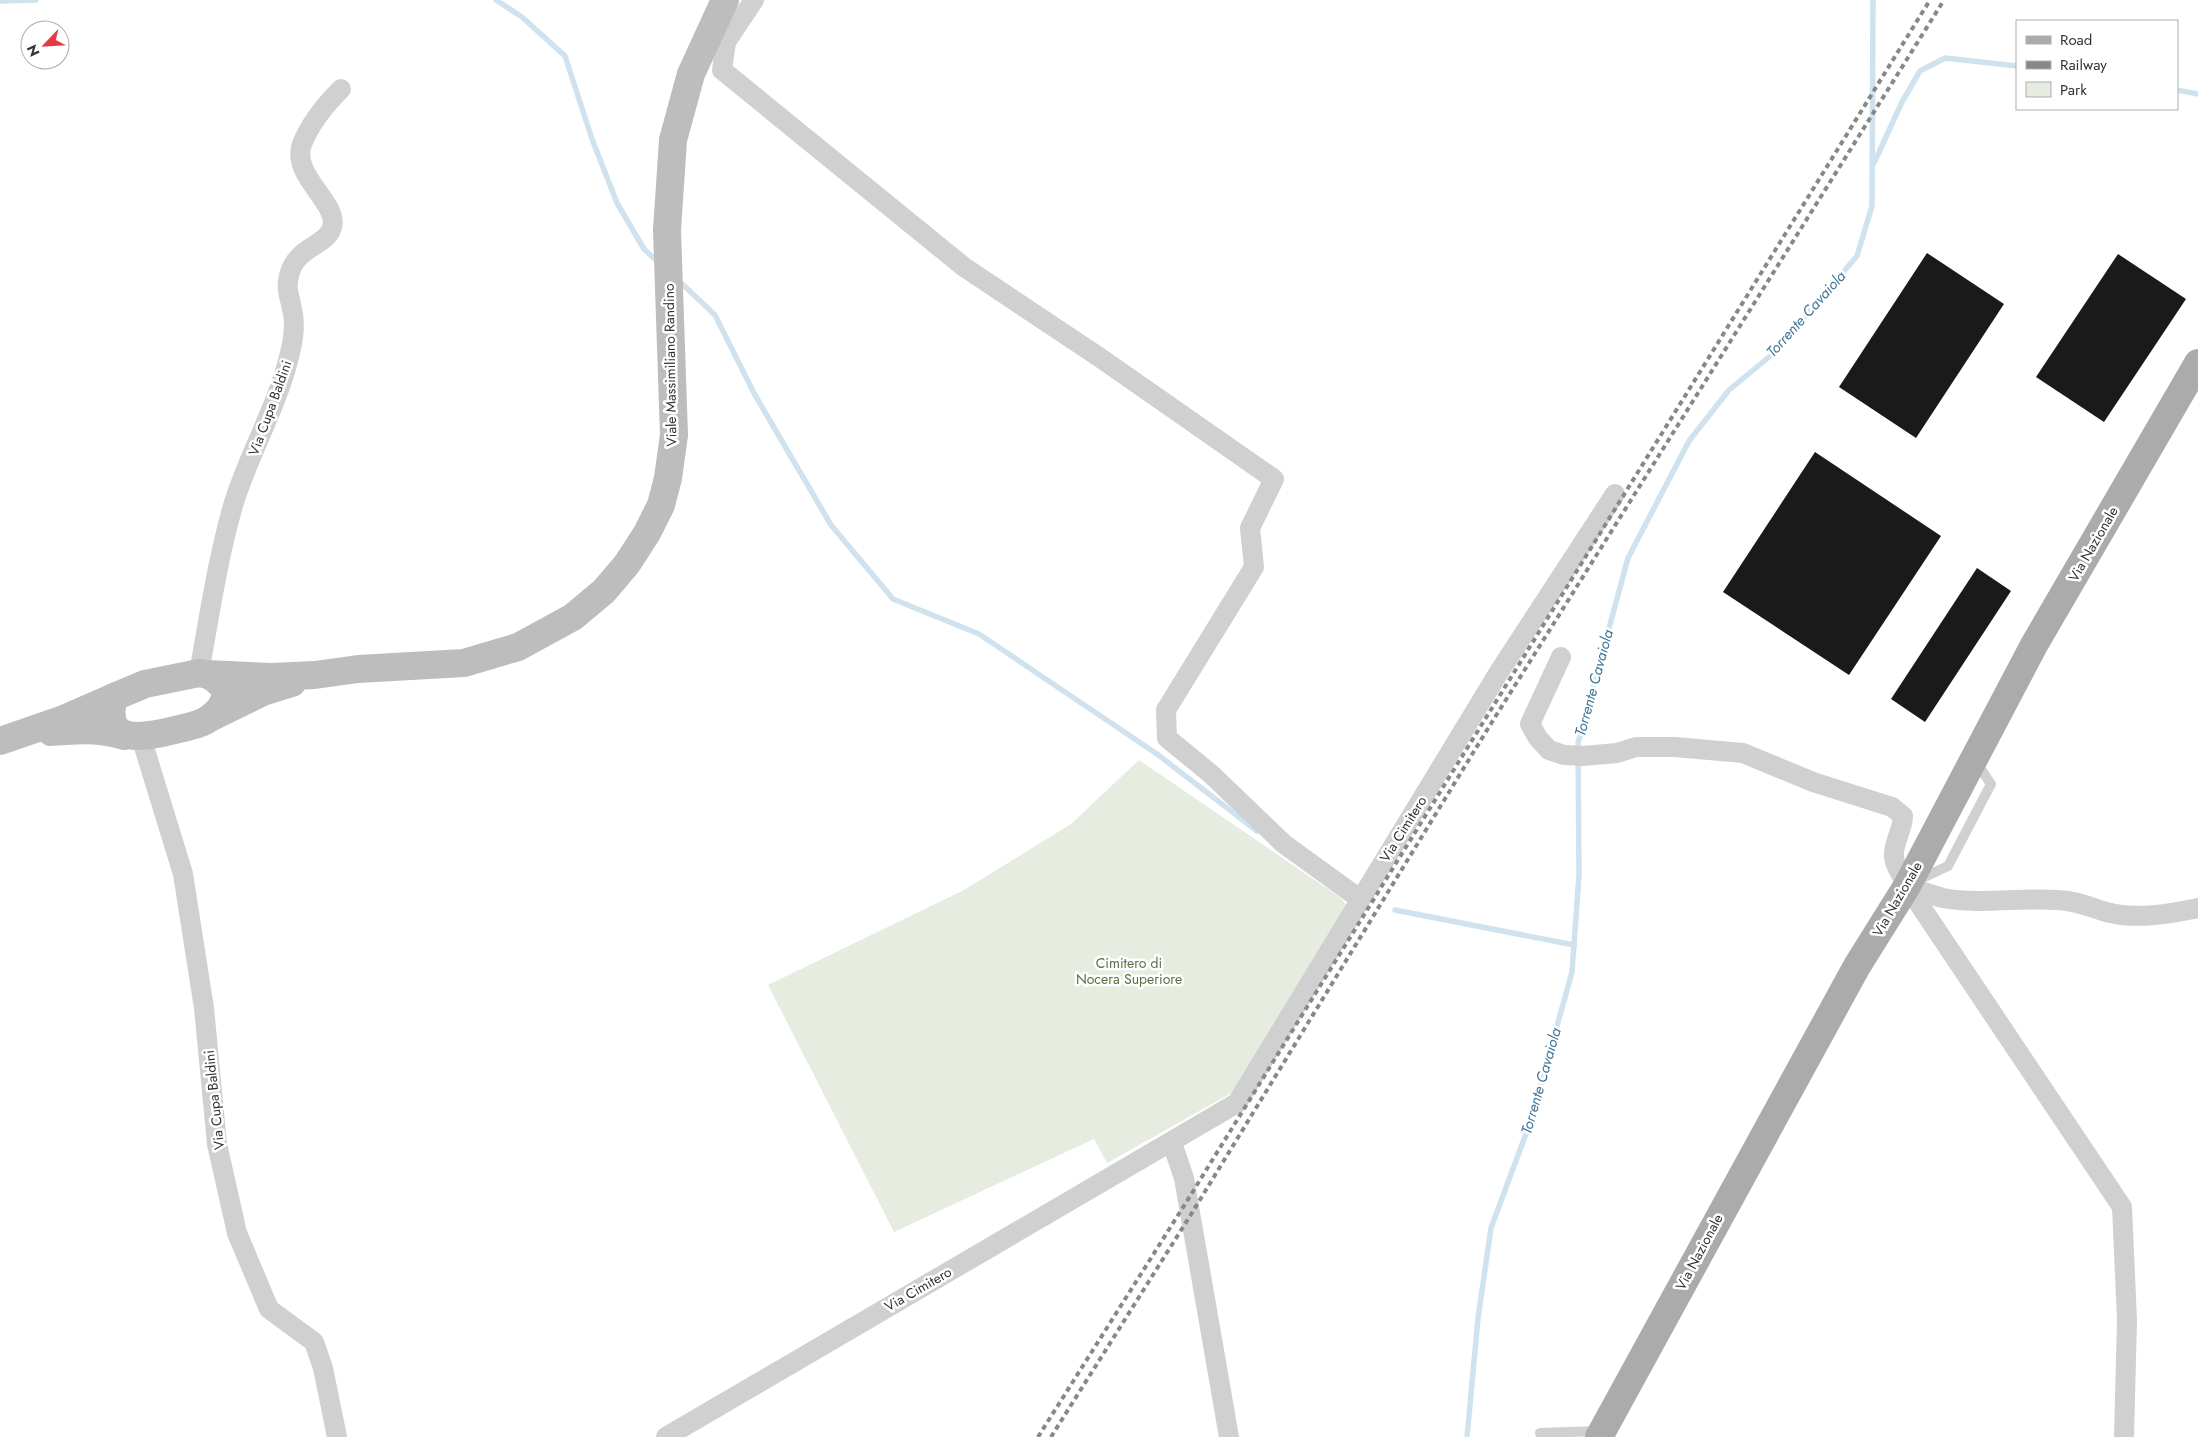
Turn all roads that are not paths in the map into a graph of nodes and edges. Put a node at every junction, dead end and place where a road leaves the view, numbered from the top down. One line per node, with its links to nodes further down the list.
1 (725, 0): 8 (street, Viale Massimiliano Randino)
2 (754, 0): 14 (street)
3 (341, 89): 7 (street, Via Cupa Baldini)
4 (2198, 363): 13 (main road, Via Nazionale)
5 (1615, 494): 14 (street, Via Cimitero)
6 (1561, 657): 13 (street)
7 (202, 673): 8 (street); 9 (street); 10 (street)
8 (315, 675): 10 (street)
9 (114, 696): 11 (street); 12 (street)
10 (211, 718): 11 (street)
11 (132, 736): 12 (street); 19 (street, Via Cupa Baldini)
12 (12, 738)
13 (1907, 886): 15 (street); 18 (main road, Via Nazionale); 22 (street)
14 (1360, 899): 16 (street, Via Cimitero)
15 (2198, 908)
16 (1172, 1143): 20 (street, Via Cimitero); 21 (street)
17 (1540, 1433): 18 (lane)
18 (1601, 1434)
19 (338, 1437)
20 (666, 1437)
21 (1229, 1437)
22 (2124, 1437)

